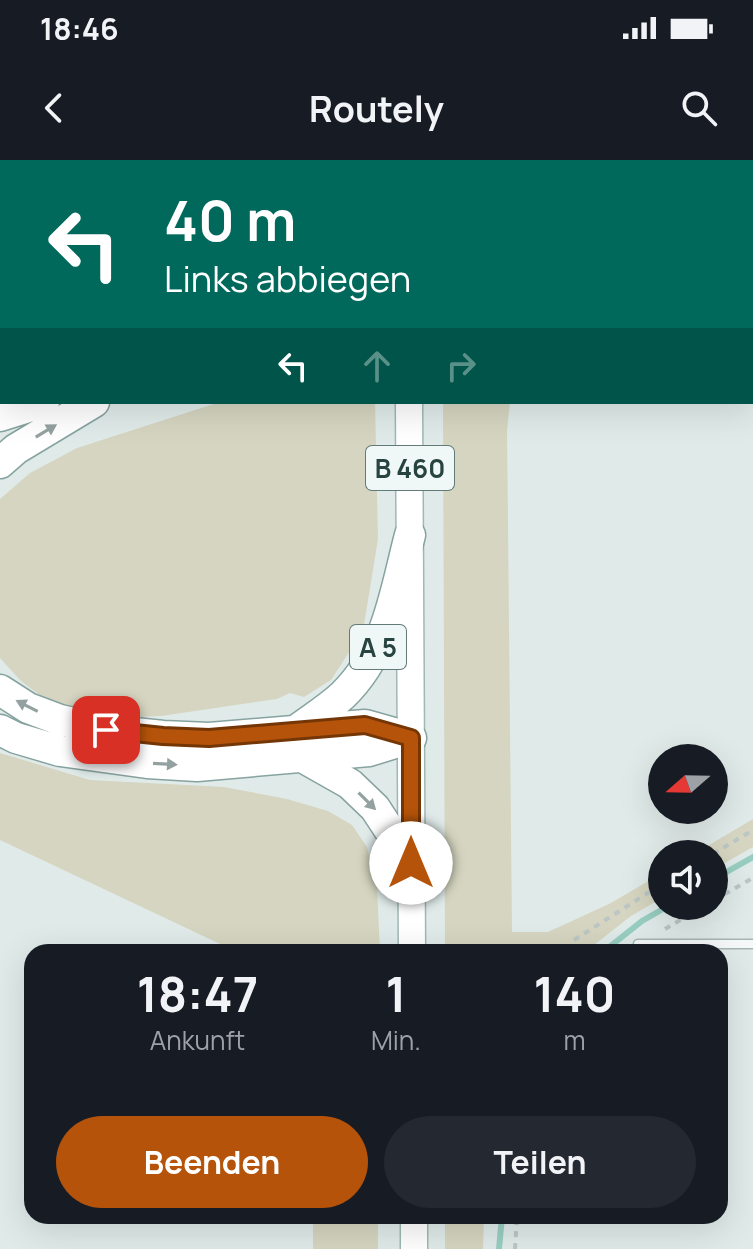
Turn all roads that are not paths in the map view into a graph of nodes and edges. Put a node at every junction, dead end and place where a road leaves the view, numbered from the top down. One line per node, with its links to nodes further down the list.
1 (38, 404): 4 (highway)
2 (91, 404): 5 (highway, one-way to 2)
3 (409, 404): 6 (main road, B 460)
4 (0, 416)
5 (0, 463)
6 (410, 535): 9 (main road, B 460); 10 (highway, A 5)
7 (0, 690): 10 (highway, one-way to 7)
8 (0, 730): 10 (highway, one-way to 10)
9 (411, 738): 10 (highway); 11 (main road, B 460)
10 (300, 744): 11 (highway, one-way to 11)
11 (411, 863): 12 (main road, B 460)
12 (412, 944)
13 (638, 944): 14 (lane)
14 (753, 944)
15 (414, 1224): 16 (main road)
16 (414, 1249)

